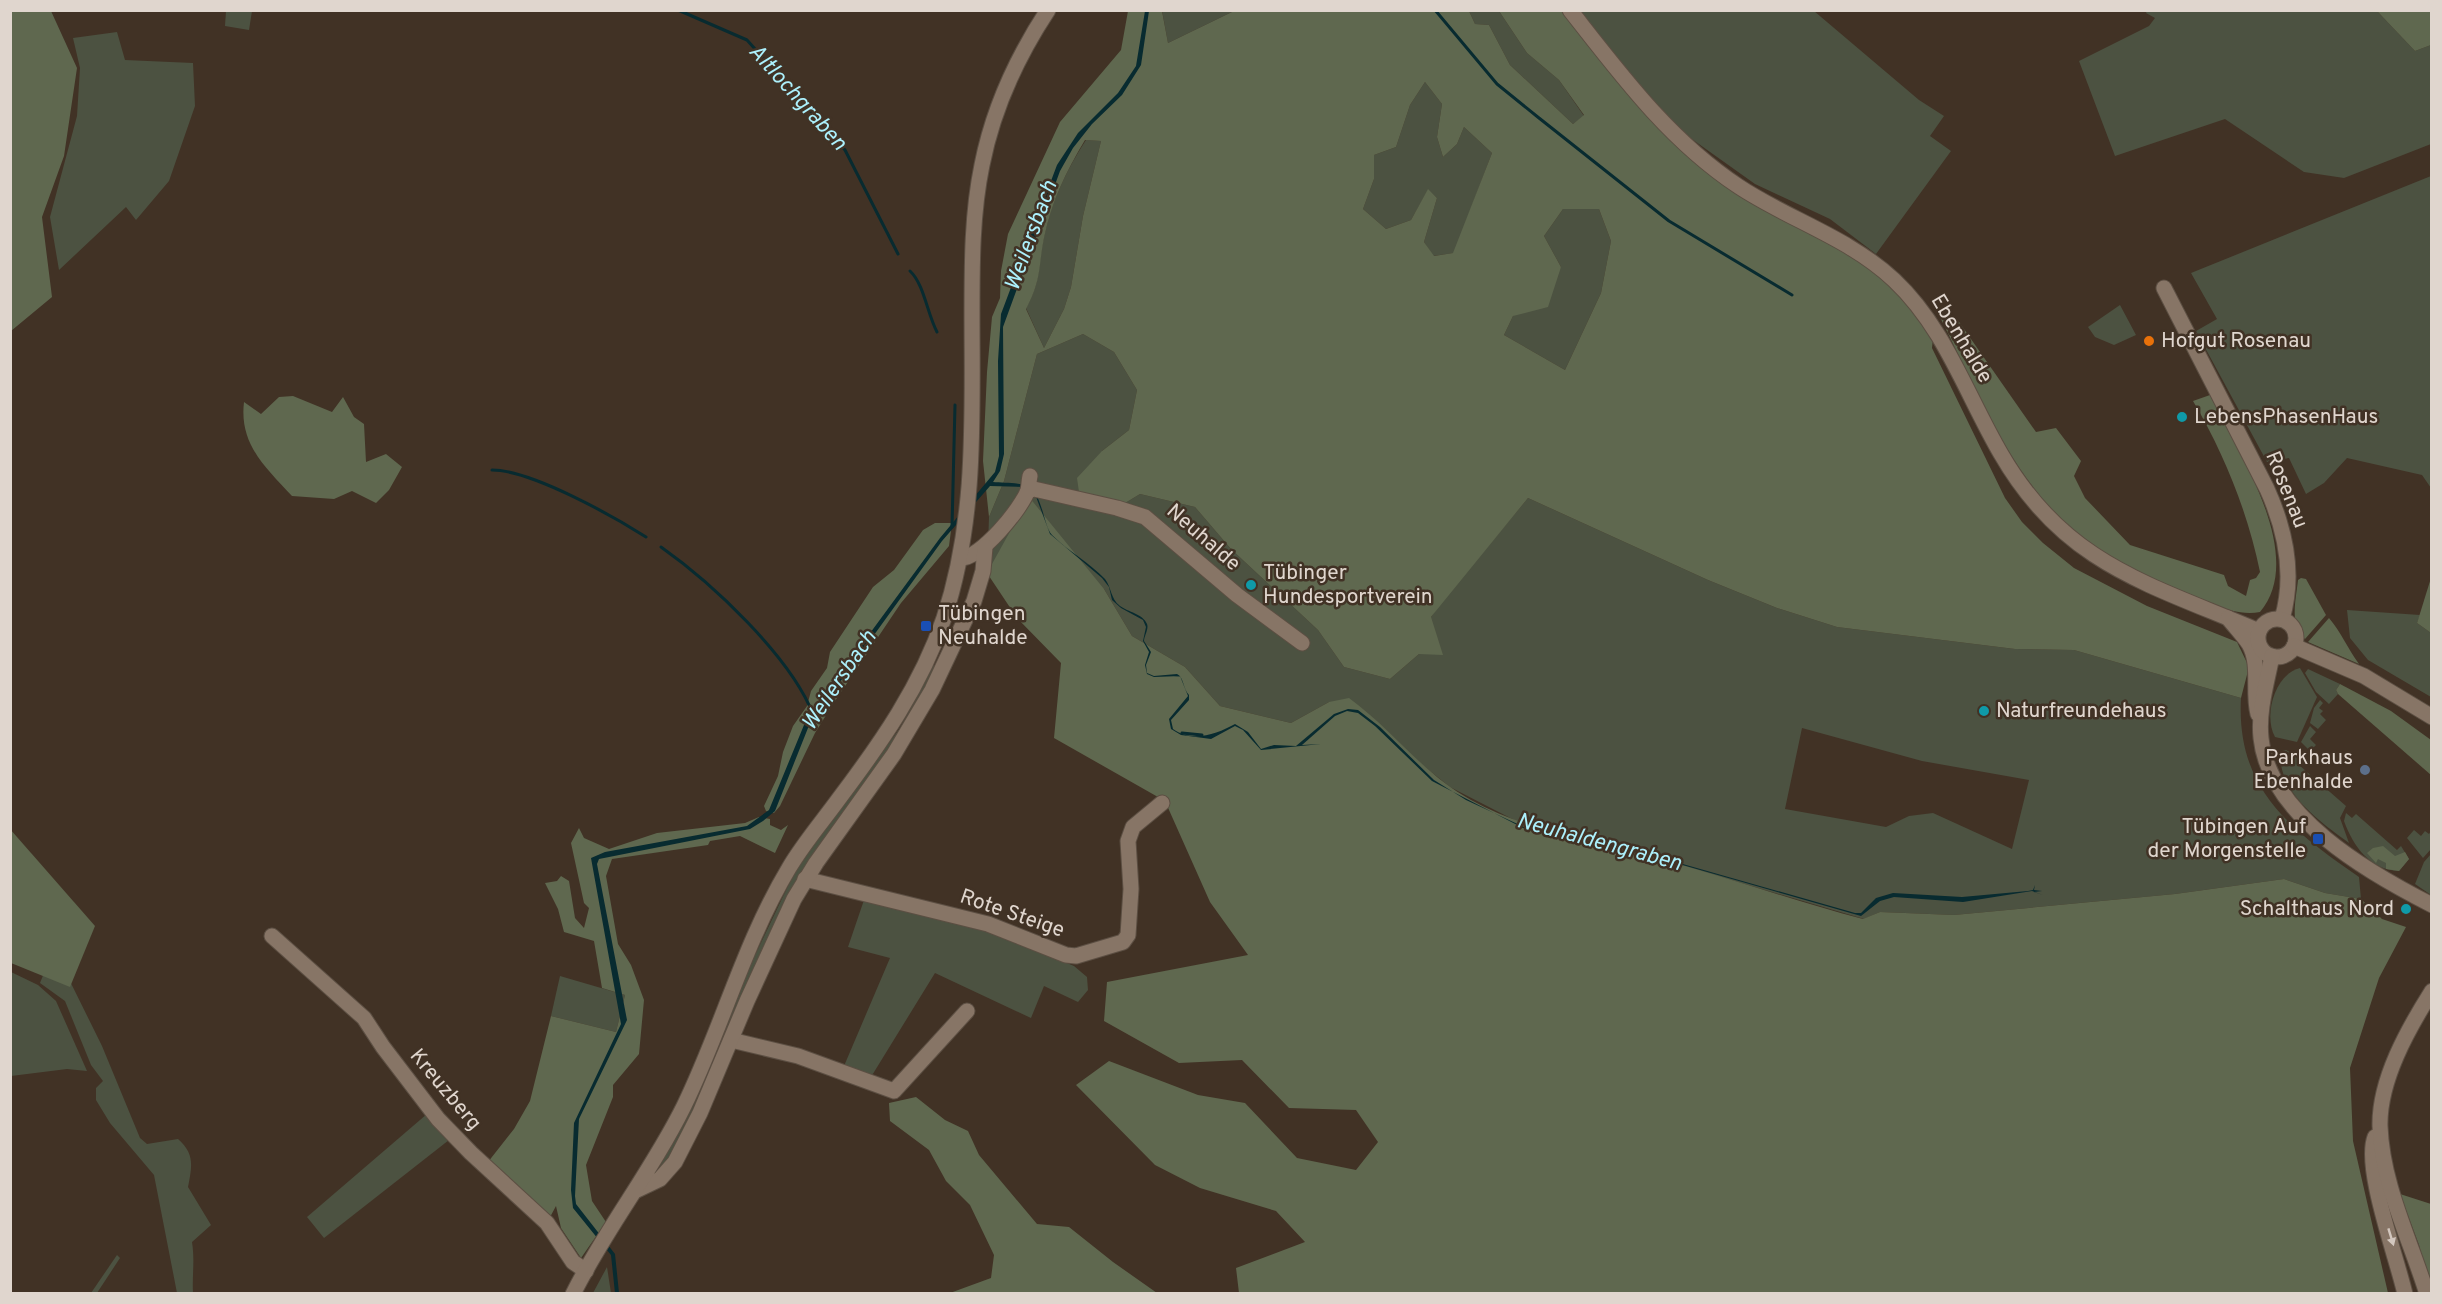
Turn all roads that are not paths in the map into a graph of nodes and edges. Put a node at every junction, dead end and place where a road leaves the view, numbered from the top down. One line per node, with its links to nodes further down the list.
1 (1048, 10): 5 (street)
2 (1570, 10): 6 (street, Ebenhalde)
3 (2164, 288): 7 (street, Rosenau)
4 (985, 547): 5 (street, Neuhalde); 9 (street, Neuhalde); 15 (street)
5 (961, 554): 22 (street)
6 (2228, 618): 8 (street, Ebenhalde); 13 (street)
7 (2282, 619): 8 (street); 10 (street)
8 (2259, 631): 11 (street)
9 (1302, 643)
10 (2294, 646): 11 (street); 12 (street)
11 (2272, 656): 13 (street)
12 (2432, 717)
13 (2260, 724): 16 (street)
14 (1162, 803): 15 (street, Rote Steige)
15 (805, 879): 20 (street)
16 (2432, 905)
17 (272, 936): 23 (street, Kreuzberg)
18 (2432, 991): 21 (street)
19 (967, 1011): 20 (street)
20 (731, 1040): 22 (street)
21 (2380, 1126): 25 (street, one-way to 25); 26 (street)
22 (637, 1190): 23 (street)
23 (586, 1271): 24 (street)
24 (573, 1293)
25 (2405, 1293)
26 (2427, 1293)

